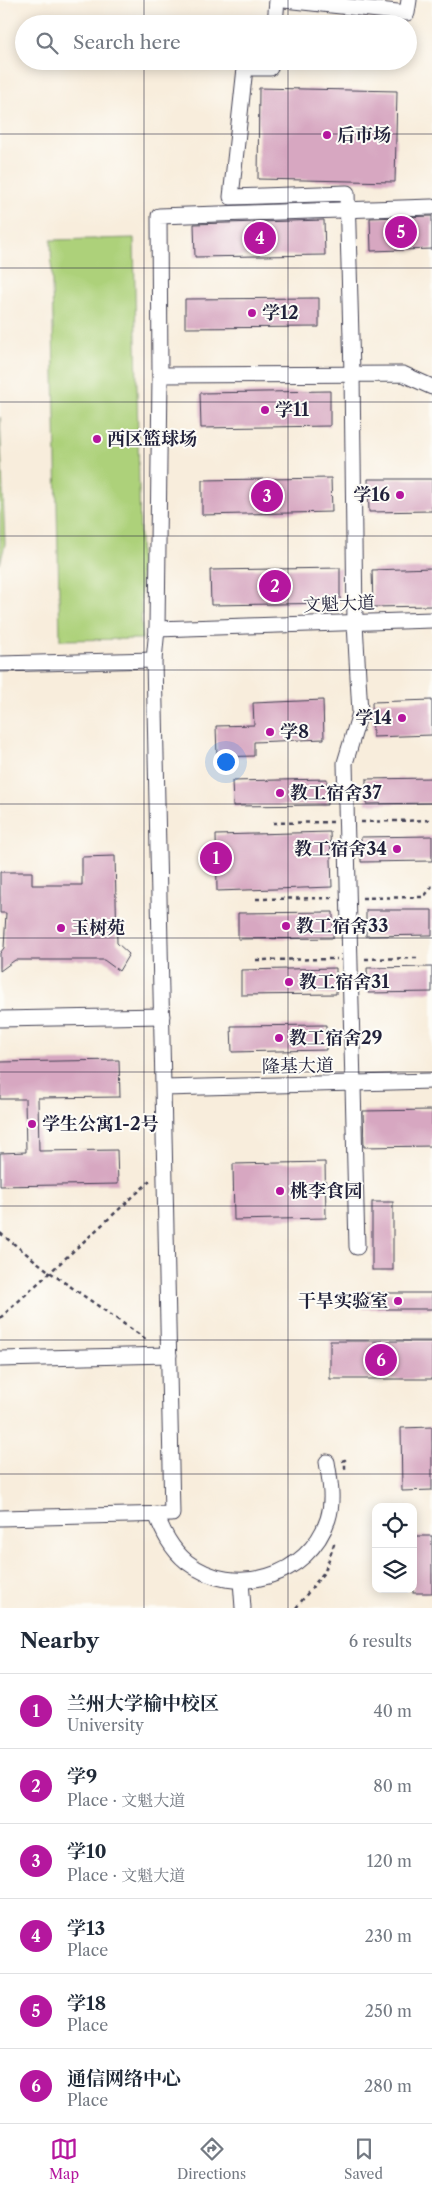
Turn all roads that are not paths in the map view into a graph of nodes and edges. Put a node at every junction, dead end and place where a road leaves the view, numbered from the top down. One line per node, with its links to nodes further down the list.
1 (277, 0): 5 (street)
2 (284, 0): 4 (street)
3 (409, 0): 4 (street)
4 (363, 4)
5 (276, 15)
6 (245, 70): 8 (street)
7 (432, 207): 8 (street)
8 (348, 210): 9 (street); 10 (street)
9 (352, 373): 10 (street); 11 (street); 13 (street)
10 (160, 375): 14 (street)
11 (432, 387)
12 (432, 620): 13 (street, 文魁大道)
13 (355, 623): 14 (street, 文魁大道); 20 (street)
14 (157, 628): 15 (street)
15 (154, 660): 16 (street); 17 (street)
16 (0, 664)
17 (162, 1016): 18 (street); 21 (street)
18 (0, 1019)
19 (432, 1081): 20 (street, 隆基大道)
20 (354, 1083): 21 (street, 隆基大道); 22 (street)
21 (164, 1088): 23 (street)
22 (357, 1247)
23 (168, 1355): 24 (street); 26 (street)
24 (0, 1359)
25 (327, 1462): 28 (street)
26 (156, 1514): 27 (street); 28 (street)
27 (0, 1518)
28 (241, 1581): 29 (street)
29 (243, 1608)

